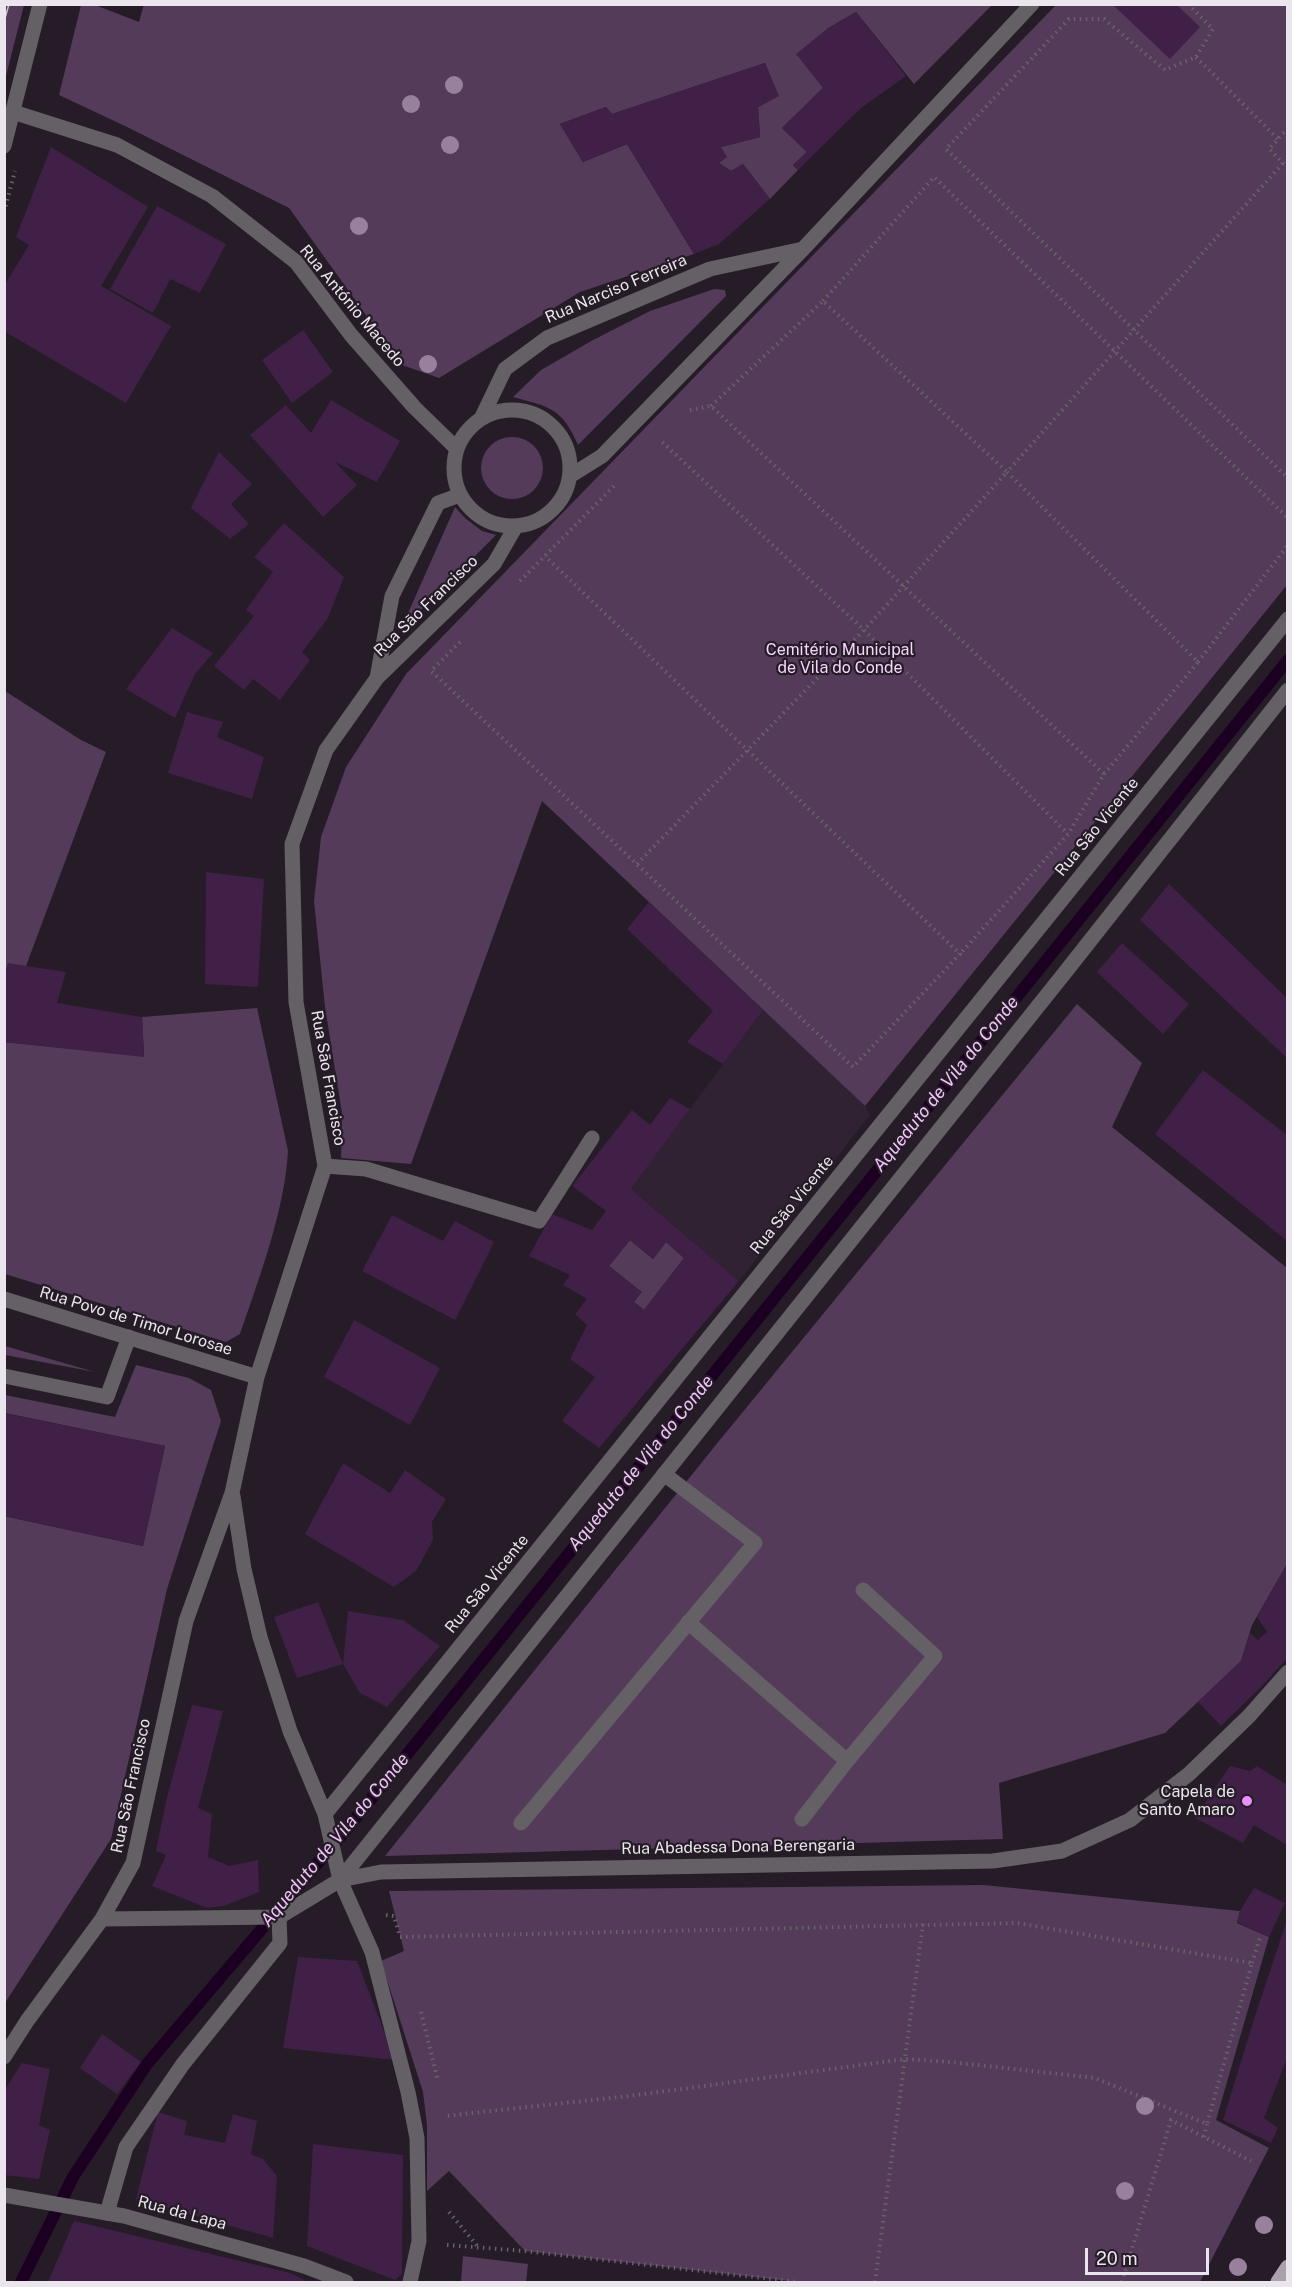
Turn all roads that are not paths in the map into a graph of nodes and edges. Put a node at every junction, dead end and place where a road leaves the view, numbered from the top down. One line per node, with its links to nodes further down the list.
1 (40, 4): 3 (street)
2 (1032, 4): 5 (street)
3 (13, 112): 4 (street); 7 (street, Rua António Macedo)
4 (4, 146)
5 (803, 249): 6 (street, Rua Narciso Ferreira); 8 (street)
6 (481, 419): 7 (street); 8 (street)
7 (457, 449): 9 (street)
8 (570, 476): 10 (street)
9 (460, 495): 10 (street); 12 (street, Rua São Francisco)
10 (516, 526): 12 (street, Rua São Francisco)
11 (1287, 619): 26 (street, Rua São Vicente)
12 (377, 678): 15 (street, Rua São Francisco)
13 (1287, 690): 20 (street)
14 (592, 1138): 15 (street)
15 (325, 1166): 19 (street, Rua São Francisco)
16 (4, 1299): 17 (street, Rua Povo de Timor Lorosae)
17 (129, 1337): 18 (street); 19 (street, Rua Povo de Timor Lorosae)
18 (4, 1376)
19 (256, 1377): 21 (street, Rua São Francisco)
20 (664, 1473): 23 (street); 29 (street)
21 (232, 1493): 26 (street, Rua São Francisco); 31 (street, Rua São Francisco)
22 (863, 1590): 25 (street)
23 (688, 1622): 25 (street); 28 (street)
24 (1287, 1672): 29 (street, Rua Abadessa Dona Berengaria)
25 (847, 1761): 27 (street)
26 (325, 1814): 29 (street, Rua São Francisco)
27 (802, 1819)
28 (520, 1823)
29 (340, 1880): 30 (street); 37 (street, Rua São Francisco)
30 (279, 1917): 31 (street); 34 (street)
31 (102, 1919): 32 (street, Rua São Francisco)
32 (4, 2057)
33 (4, 2195): 34 (street, Rua da Lapa)
34 (107, 2213): 36 (street, Rua da Lapa)
35 (1287, 2267): 38 (main road)
36 (346, 2283)
37 (410, 2283)
38 (1278, 2283)

